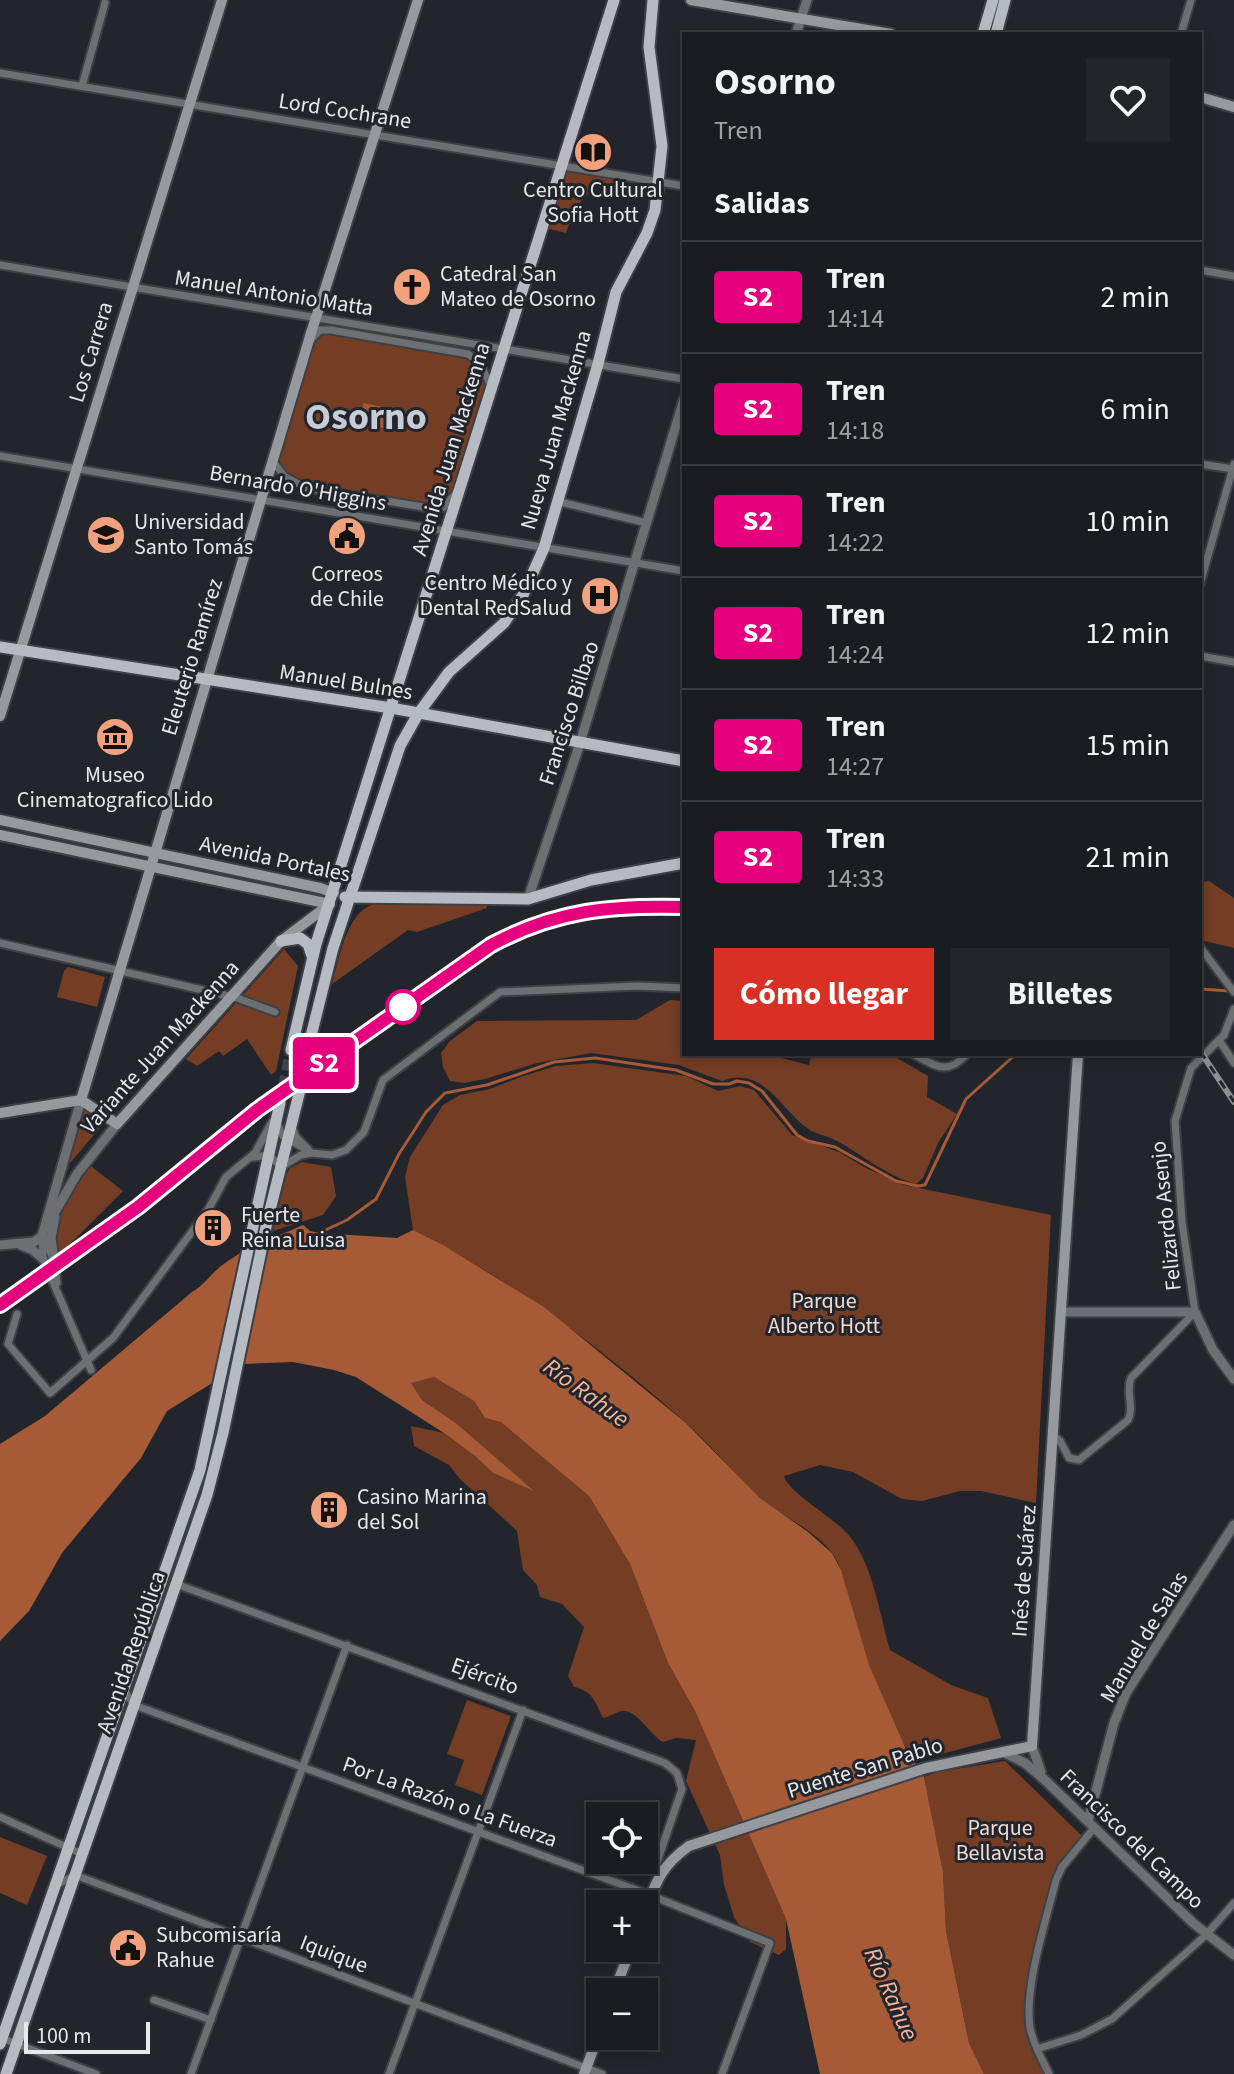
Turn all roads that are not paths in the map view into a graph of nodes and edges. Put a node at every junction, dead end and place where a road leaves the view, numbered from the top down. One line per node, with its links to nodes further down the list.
1 (222, 0): 20 (main road, Los Carrera)
2 (418, 0): 22 (main road, Eleuterio Ramírez)
3 (614, 0): 23 (main road, Avenida Juan Mackenna)
4 (653, 0): 24 (main road, Nueva Juan Mackenna)
5 (691, 0): 11 (main road)
6 (807, 0): 11 (street)
7 (993, 0): 14 (main road)
8 (1005, 0): 15 (main road)
9 (1191, 0): 16 (street)
10 (105, 3): 18 (street)
11 (801, 18): 12 (street); 13 (main road)
12 (797, 32)
13 (880, 32)
14 (984, 32)
15 (997, 32)
16 (1182, 32)
17 (0, 73): 18 (street, Lord Cochrane)
18 (82, 86): 20 (street, Lord Cochrane)
19 (1202, 98): 21 (main road)
20 (189, 104): 22 (street, Lord Cochrane); 29 (main road, Los Carrera)
21 (1234, 107)
22 (375, 134): 23 (street, Lord Cochrane); 30 (main road, Eleuterio Ramírez)
23 (562, 166): 24 (street, Lord Cochrane); 32 (main road, Avenida Juan Mackenna)
24 (660, 182): 25 (street, Lord Cochrane); 33 (main road, Nueva Juan Mackenna)
25 (682, 186)
26 (0, 265): 29 (street, Manuel Antonio Matta)
27 (1202, 270): 28 (street)
28 (1234, 276)
29 (131, 287): 30 (street, Manuel Antonio Matta); 41 (main road, Los Carrera)
30 (316, 318): 31 (main road, Eleuterio Ramírez); 32 (street, Manuel Antonio Matta)
31 (308, 342): 35 (street, Manuel Antonio Matta); 38 (main road, Eleuterio Ramírez)
32 (504, 350): 33 (street, Manuel Antonio Matta); 35 (main road, Avenida Juan Mackenna)
33 (598, 364): 34 (street, Manuel Antonio Matta); 44 (main road, Nueva Juan Mackenna)
34 (682, 379)
35 (492, 387): 42 (main road, Avenida Juan Mackenna)
36 (682, 406): 45 (street, Francisco Bilbao)
37 (0, 456): 41 (street, Bernardo O'Higgins)
38 (272, 460): 42 (street, Bernardo O'Higgins); 43 (main road, Eleuterio Ramírez)
39 (1202, 464): 40 (street)
40 (1233, 467): 50 (street)
41 (76, 469): 43 (street, Bernardo O'Higgins); 52 (main road, Los Carrera)
42 (460, 489): 46 (main road, Avenida Juan Mackenna)
43 (260, 500): 46 (street, Bernardo O'Higgins); 55 (main road, Eleuterio Ramírez)
44 (556, 501): 45 (street); 47 (main road, Nueva Juan Mackenna)
45 (647, 523): 48 (street, Francisco Bilbao)
46 (447, 531): 47 (street, Bernardo O'Higgins); 56 (main road, Avenida Juan Mackenna)
47 (544, 548): 48 (street, Bernardo O'Higgins); 57 (main road)
48 (635, 563): 49 (street, Bernardo O'Higgins); 59 (street, Francisco Bilbao)
49 (682, 571)
50 (1202, 577)
51 (0, 647): 52 (main road, Manuel Bulnes)
52 (20, 651): 55 (main road, Manuel Bulnes); 58 (main road, Los Carrera)
53 (1202, 656): 54 (street)
54 (1234, 662)
55 (207, 679): 56 (main road, Manuel Bulnes); 65 (main road, Eleuterio Ramírez)
56 (391, 708): 57 (main road, Manuel Bulnes); 75 (main road, Avenida Juan Mackenna)
57 (418, 714): 59 (main road, Manuel Bulnes); 74 (main road)
58 (0, 716)
59 (580, 743): 60 (main road, Manuel Bulnes); 76 (street, Francisco Bilbao)
60 (682, 761)
61 (0, 820): 62 (main road, Avenida Portales)
62 (34, 828): 64 (main road); 65 (main road, Avenida Portales)
63 (0, 835): 64 (main road, Avenida Portales)
64 (31, 841): 68 (main road, Avenida Portales)
65 (153, 853): 66 (main road, Avenida Portales); 68 (main road, Eleuterio Ramírez)
66 (201, 863): 69 (main road, Avenida Portales); 71 (main road)
67 (682, 863): 76 (main road, Avenida Portales)
68 (149, 866): 71 (main road, Avenida Portales); 81 (main road, Eleuterio Ramírez)
69 (224, 868): 70 (main road, Avenida Portales); 72 (main road)
70 (254, 874): 73 (main road); 75 (main road, Avenida Portales)
71 (198, 877): 72 (main road, Avenida Portales)
72 (221, 882): 73 (main road, Avenida Portales)
73 (251, 888): 75 (main road, Avenida Portales)
74 (349, 898): 75 (main road, Avenida Portales); 76 (main road, Avenida Portales); 87 (main road)
75 (332, 899): 77 (main road, Variante Juan Mackenna); 80 (main road, Avenida Juan Mackenna)
76 (528, 899)
77 (281, 941): 80 (main road); 84 (main road, Variante Juan Mackenna)
78 (0, 943): 81 (street)
79 (1202, 950): 83 (street)
80 (312, 956): 89 (main road, Avenida Juan Mackenna)
81 (118, 970): 84 (street); 95 (main road, Eleuterio Ramírez)
82 (682, 988): 102 (street)
83 (1233, 990)
84 (230, 997): 86 (street); 99 (main road, Variante Juan Mackenna)
85 (1234, 1009): 88 (street, Felizardo Asenjo)
86 (275, 1012)
87 (310, 1040)
88 (1219, 1040): 93 (street); 115 (street, Felizardo Asenjo)
89 (291, 1050)
90 (917, 1056): 91 (street)
91 (965, 1056)
92 (1078, 1056): 114 (main road, Inés de Suárez)
93 (1234, 1063)
94 (300, 1090): 98 (main road)
95 (81, 1100): 97 (main road); 99 (main road); 101 (street, Eleuterio Ramírez)
96 (279, 1106): 100 (street); 103 (main road); 104 (street)
97 (0, 1113)
98 (292, 1122): 100 (main road); 102 (street)
99 (117, 1124): 106 (street, Variante Juan Mackenna)
100 (287, 1140): 102 (street); 105 (main road)
101 (67, 1152): 107 (street, Eleuterio Ramírez); 108 (street)
102 (312, 1153): 105 (street)
103 (269, 1155): 104 (street); 105 (street); 124 (main road, Avenida República)
104 (251, 1158): 117 (street)
105 (281, 1167): 122 (main road, Avenida República)
106 (62, 1199): 107 (street, Variante Juan Mackenna); 112 (street)
107 (42, 1236): 108 (street); 111 (street, Eleuterio Ramírez); 112 (street, Eleuterio Ramírez)
108 (31, 1243): 109 (street)
109 (14, 1244): 110 (street); 111 (street)
110 (0, 1245)
111 (43, 1259): 113 (street, Eleuterio Ramírez)
112 (54, 1260): 113 (street, Eleuterio Ramírez)
113 (58, 1291): 117 (street, Eleuterio Ramírez)
114 (1063, 1311): 115 (street); 120 (main road, Inés de Suárez)
115 (1195, 1312): 119 (street, Felizardo Asenjo); 120 (street)
116 (17, 1314): 117 (street)
117 (86, 1360): 118 (street, Eleuterio Ramírez)
118 (91, 1370)
119 (1234, 1379)
120 (1053, 1435): 127 (main road, Inés de Suárez)
121 (1234, 1525): 132 (street, Manuel de Salas)
122 (176, 1584): 123 (street, Ejército); 125 (main road, Avenida República)
123 (347, 1645): 126 (street, Ejército); 129 (street)
124 (123, 1689): 125 (street); 134 (main road, Avenida República)
125 (134, 1705): 129 (street, Por La Razón o La Fuerza); 135 (main road, Avenida República)
126 (523, 1710): 133 (street); 137 (street, Ejército)
127 (1032, 1746): 128 (main road, Puente San Pablo); 130 (street, Inés de Suárez)
128 (1003, 1752): 130 (street, Francisco del Campo); 137 (main road, Puente San Pablo)
129 (303, 1767): 133 (street, Por La Razón o La Fuerza); 146 (street)
130 (1047, 1782): 132 (street, Francisco del Campo)
131 (0, 1817): 134 (street)
132 (1091, 1825): 145 (street, Francisco del Campo); 153 (street)
133 (478, 1832): 139 (street, Por La Razón o La Fuerza); 149 (street)
134 (68, 1849): 135 (street); 138 (main road, Avenida República)
135 (82, 1854): 136 (main road, Avenida República)
136 (75, 1875): 138 (street); 144 (main road, Avenida República); 146 (street, Iquique)
137 (658, 1876): 140 (main road)
138 (55, 1886): 143 (main road, Avenida República)
139 (637, 1890)
140 (653, 1890)
141 (658, 1898): 161 (street, Por La Razón o La Fuerza)
142 (1234, 1903): 145 (street)
143 (45, 1914): 144 (main road); 151 (main road, Avenida República)
144 (56, 1926): 152 (main road, Avenida República)
145 (1206, 1935): 147 (street, Francisco del Campo); 153 (street)
146 (241, 1938): 149 (street, Iquique); 150 (street)
147 (1234, 1955)
148 (154, 2000): 150 (street)
149 (415, 2003): 155 (street, Iquique); 159 (street)
150 (211, 2020): 158 (street)
151 (1, 2040): 152 (street)
152 (16, 2044): 156 (main road, Avenida República); 157 (street)
153 (1037, 2049): 162 (street)
154 (593, 2050): 155 (main road)
155 (585, 2071): 160 (street, Iquique)
156 (6, 2074)
157 (96, 2074)
158 (191, 2074)
159 (389, 2074)
160 (602, 2074)
161 (722, 2074)
162 (1049, 2074)

